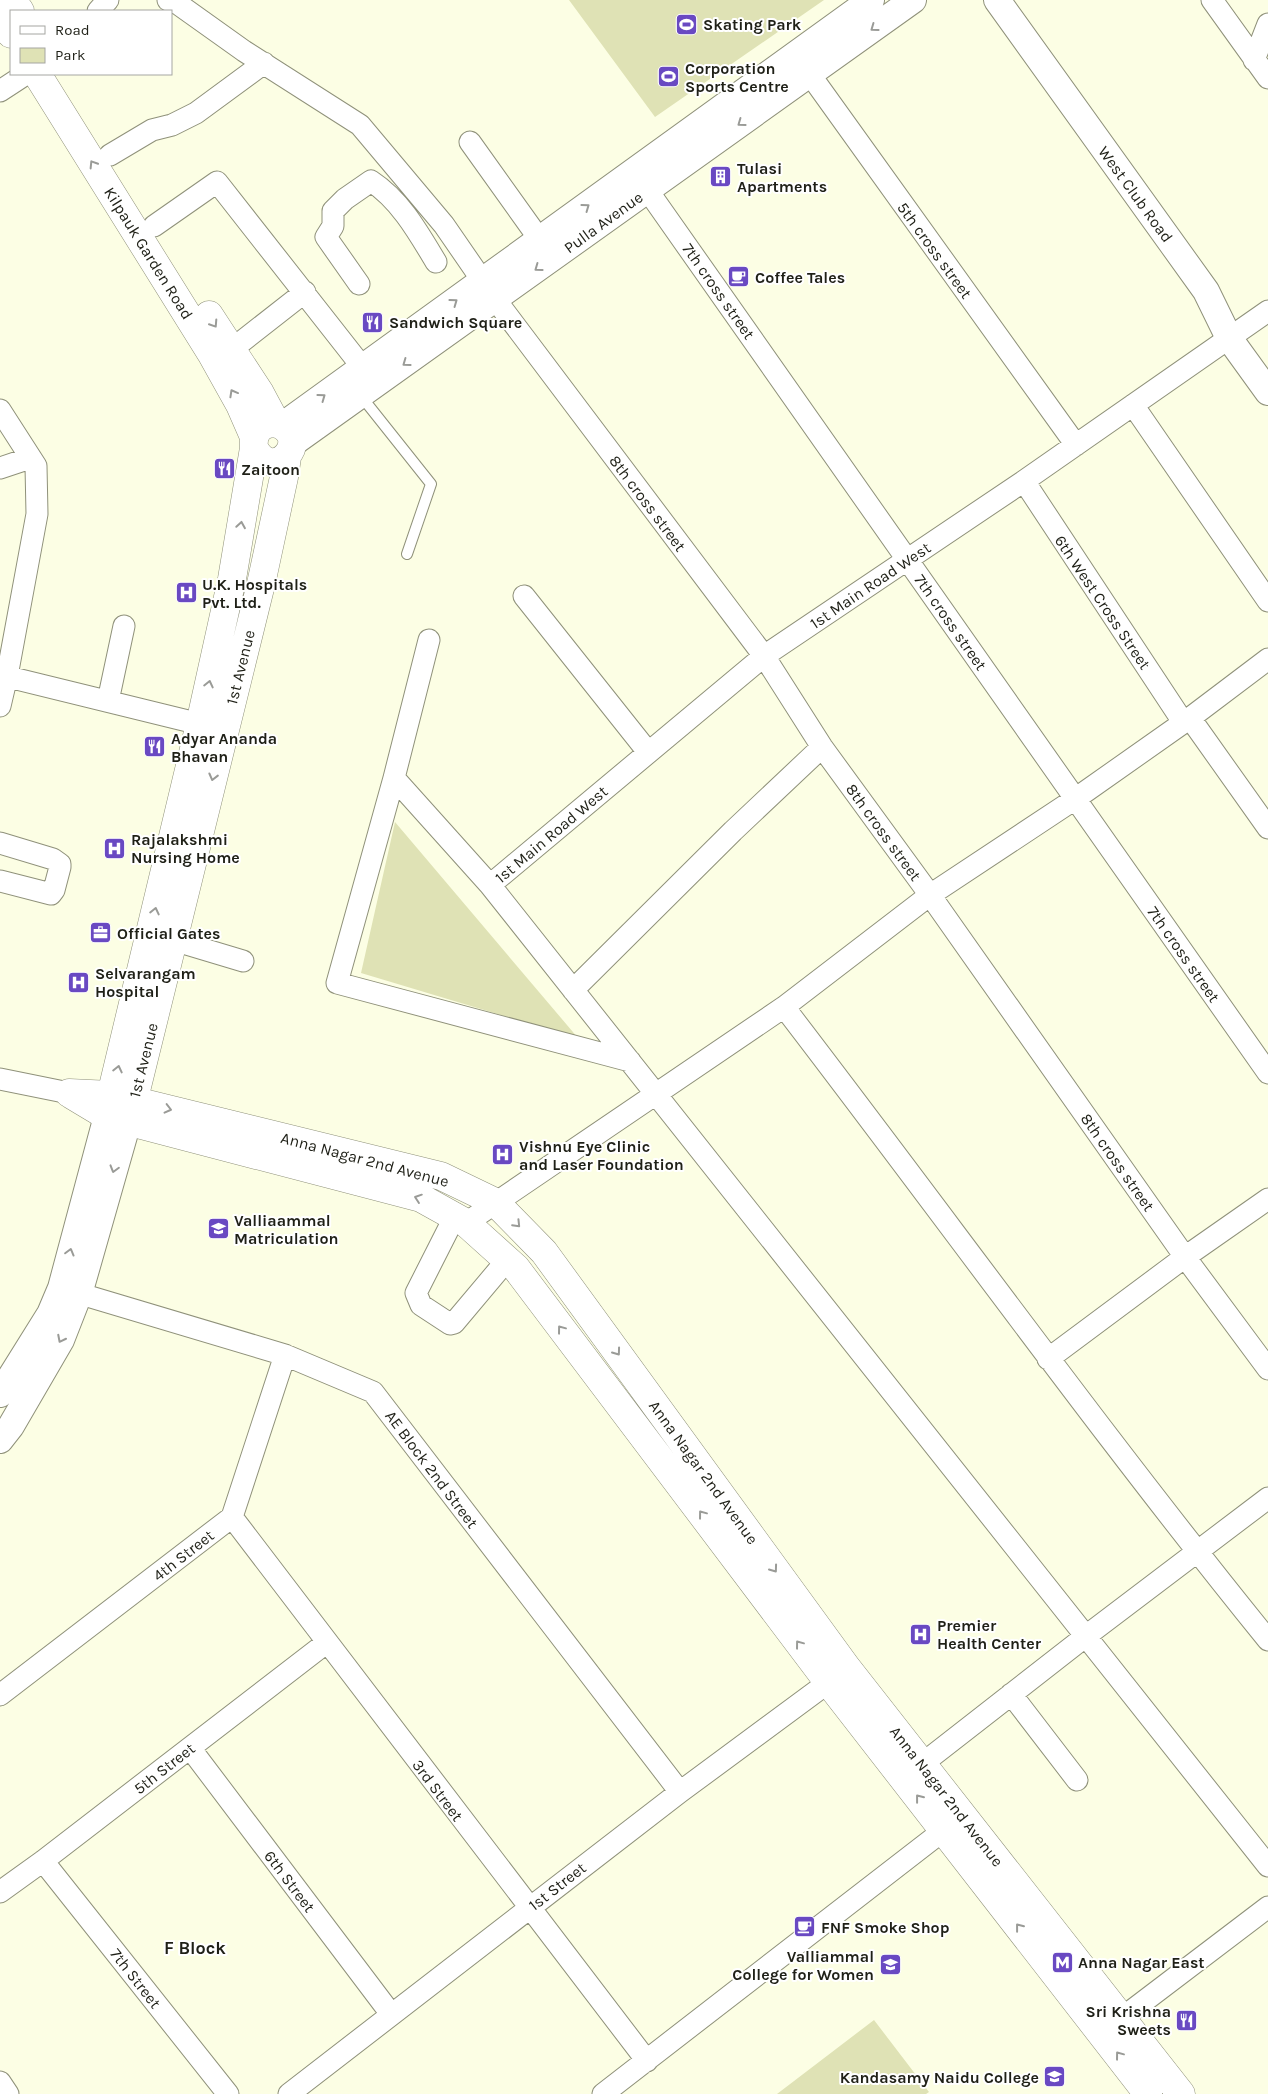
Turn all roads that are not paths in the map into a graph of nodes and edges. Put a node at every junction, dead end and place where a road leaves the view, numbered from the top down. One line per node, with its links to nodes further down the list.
1 (108, 0): 7 (street)
2 (168, 0): 12 (street, 8th cross street)
3 (871, 0): 13 (street, Pulla Avenue)
4 (913, 0): 13 (street, Pulla Avenue, one-way to 13)
5 (997, 0): 31 (street, West Club Road)
6 (1212, 0): 11 (street)
7 (99, 10)
8 (0, 16): 10 (main road)
9 (1268, 24): 11 (street)
10 (10, 32)
11 (1254, 60): 17 (street)
12 (264, 63): 20 (street); 21 (street, 8th cross street)
13 (802, 64): 22 (street, Pulla Avenue); 39 (street, 5th cross street)
14 (24, 75): 18 (street)
15 (38, 75): 38 (main road, Kilpauk Garden Road, one-way to 15)
16 (61, 75): 20 (main road, Kilpauk Garden Road)
17 (1268, 78)
18 (0, 91)
19 (470, 142): 26 (street)
20 (110, 155): 25 (main road, Kilpauk Garden Road)
21 (397, 170): 23 (street); 24 (street, 8th cross street)
22 (641, 181): 26 (street, Pulla Avenue, one-way to 22); 28 (street, Pulla Avenue, one-way to 28); 44 (street, 7th cross street)
23 (382, 188): 24 (street); 27 (street)
24 (444, 225): 28 (street, 8th cross street)
25 (154, 226): 29 (street); 32 (main road, Kilpauk Garden Road, one-way to 32)
26 (540, 240): 28 (street, Pulla Avenue)
27 (359, 284)
28 (489, 290): 33 (street, Pulla Avenue, one-way to 28); 35 (street, Pulla Avenue, one-way to 35); 49 (street, 8th cross street)
29 (305, 292): 32 (street); 33 (street)
30 (1268, 311): 31 (street, 1st Main Road West)
31 (1229, 338): 34 (street, West Club Road); 36 (street, 1st Main Road West)
32 (232, 350): 38 (main road, Kilpauk Garden Road)
33 (363, 368): 38 (street, Pulla Avenue, one-way to 33)
34 (1268, 392)
35 (361, 395): 38 (street, Pulla Avenue); 43 (lane)
36 (1133, 405): 39 (street, 1st Main Road West); 46 (street)
37 (0, 410): 40 (street)
38 (274, 439): 55 (main road, 1st Avenue, one-way to 38); 65 (main road, 1st Avenue, one-way to 65)
39 (1076, 445): 42 (street, 1st Main Road West)
40 (30, 458): 41 (street); 51 (street)
41 (0, 468)
42 (1024, 481): 44 (street, 1st Main Road West); 54 (street, 6th West Cross Street)
43 (407, 554)
44 (908, 560): 49 (street, 1st Main Road West); 59 (street, 7th cross street)
45 (524, 596): 57 (street)
46 (1268, 601)
47 (124, 626): 52 (street)
48 (429, 640): 58 (street)
49 (764, 656): 56 (street, 8th cross street); 57 (street, 1st Main Road West)
50 (1268, 659): 54 (street)
51 (4, 676): 52 (street); 53 (street)
52 (108, 701): 55 (street)
53 (0, 706)
54 (1187, 720): 59 (street); 60 (street, 6th West Cross Street)
55 (200, 724): 74 (main road, 1st Avenue, one-way to 55)
56 (822, 747): 64 (street, 8th cross street); 67 (street)
57 (648, 752): 63 (street, 1st Main Road West)
58 (394, 778): 63 (street); 69 (street)
59 (1075, 799): 64 (street); 70 (street, 7th cross street)
60 (1268, 828)
61 (0, 843): 62 (street)
62 (0, 881)
63 (490, 885): 67 (street)
64 (930, 896): 68 (street); 78 (street, 8th cross street)
65 (173, 940): 66 (street); 74 (main road, 1st Avenue)
66 (243, 961)
67 (574, 990): 69 (street)
68 (784, 1007): 73 (street); 82 (street)
69 (630, 1061): 73 (street)
70 (1268, 1072)
71 (0, 1079): 72 (street)
72 (69, 1093): 74 (main road, Anna Nagar 2nd Avenue)
73 (655, 1093): 76 (street); 89 (street)
74 (120, 1109): 76 (main road, Anna Nagar 2nd Avenue, one-way to 76); 77 (main road, Anna Nagar 2nd Avenue, one-way to 74); 80 (street, 1st Avenue)
75 (1268, 1199): 78 (street)
76 (495, 1202): 77 (street); 92 (main road, Anna Nagar 2nd Avenue, one-way to 92)
77 (461, 1220): 79 (main road, Anna Nagar 2nd Avenue); 79 (street)
78 (1185, 1257): 82 (street); 83 (street, 8th cross street)
79 (507, 1260): 92 (main road, Anna Nagar 2nd Avenue, one-way to 79)
80 (70, 1291): 81 (street, AE Block 2nd Street); 84 (street, 1st Avenue); 85 (street, 1st Avenue, one-way to 85)
81 (285, 1355): 87 (street); 98 (street, AE Block 2nd Street)
82 (1048, 1359): 88 (street)
83 (1268, 1369)
84 (0, 1394)
85 (0, 1440)
86 (1268, 1498): 88 (street)
87 (232, 1517): 91 (street, 3rd Street); 94 (street, 4th Street)
88 (1196, 1552): 89 (street); 90 (street)
89 (1086, 1636): 93 (street); 101 (street)
90 (1268, 1640)
91 (326, 1643): 95 (street, 5th Street); 104 (street, 3rd Street)
92 (838, 1676): 96 (main road, Anna Nagar 2nd Avenue); 98 (street, 1st Street); 99 (main road, Anna Nagar 2nd Avenue, one-way to 92)
93 (1011, 1694): 96 (street); 97 (street)
94 (0, 1695)
95 (190, 1748): 100 (street, 5th Street); 105 (street, 6th Street)
96 (922, 1764): 106 (main road, Anna Nagar 2nd Avenue)
97 (1077, 1780)
98 (680, 1792): 104 (street, 1st Street)
99 (944, 1830): 107 (street); 113 (main road, Anna Nagar 2nd Avenue, one-way to 99)
100 (43, 1861): 102 (street, 5th Street); 110 (street, 7th Street)
101 (1268, 1866)
102 (0, 1892)
103 (1268, 1907): 106 (street)
104 (529, 1908): 105 (street, 1st Street); 107 (street, 3rd Street)
105 (391, 2014): 111 (street, 1st Street)
106 (1122, 2018): 114 (main road, Anna Nagar 2nd Avenue)
107 (646, 2060): 112 (street)
108 (0, 2082): 109 (street)
109 (8, 2094)
110 (228, 2094)
111 (289, 2094)
112 (603, 2094)
113 (1148, 2094)
114 (1181, 2094)

